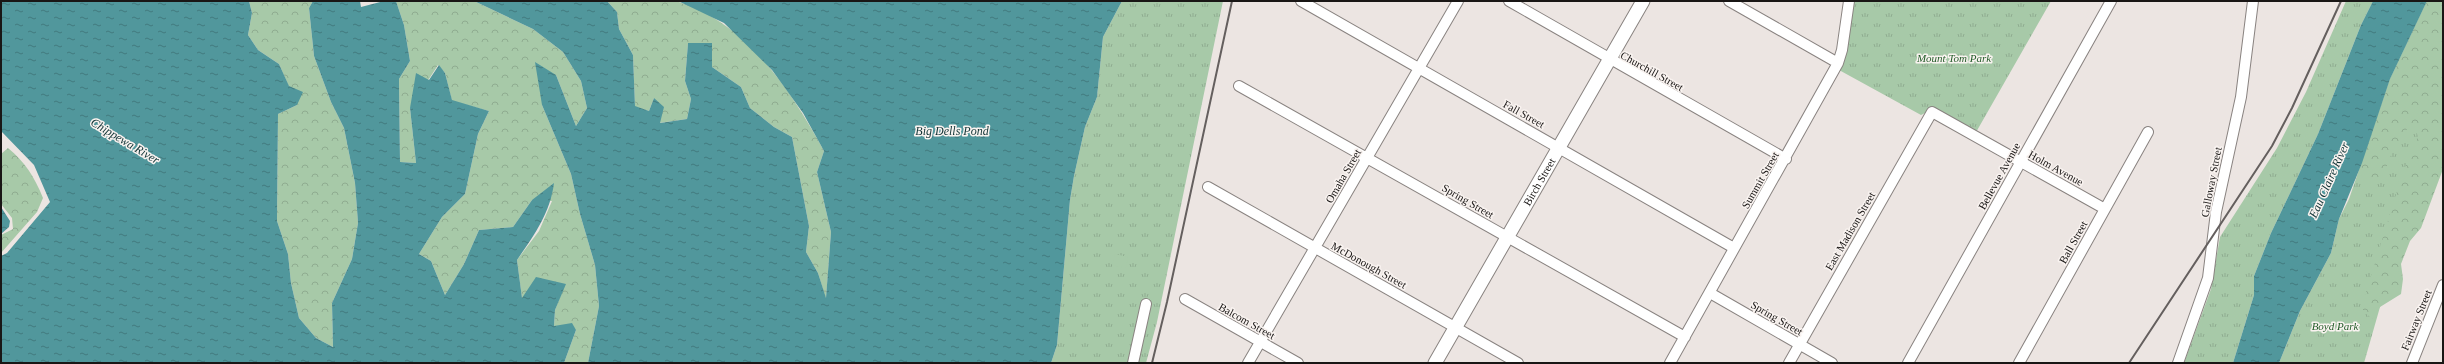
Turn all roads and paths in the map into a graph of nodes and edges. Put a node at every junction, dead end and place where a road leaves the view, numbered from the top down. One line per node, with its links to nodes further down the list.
1 (1301, 1): 11 (street, Fall Street)
2 (1458, 1): 11 (street, Omaha Street)
3 (1508, 1): 9 (street, Churchill Street)
4 (1643, 1): 9 (main road, Birch Street)
5 (1729, 1): 10 (street)
6 (1849, 1): 10 (street, Summit Street)
7 (2111, 1): 18 (street, Bellevue Avenue)
8 (2253, 1): 42 (street, Galloway Street)
9 (1609, 60): 15 (main road, Birch Street); 17 (street, Churchill Street)
10 (1838, 63): 17 (street, Summit Street)
11 (1418, 68): 15 (street, Fall Street); 16 (street, Omaha Street)
12 (1239, 86): 16 (street, Spring Street)
13 (1932, 112): 18 (street, Holm Avenue); 31 (street, East Madison Street)
14 (2148, 132): 20 (street, Ball Street)
15 (1559, 148): 21 (main road, Birch Street); 23 (street, Fall Street)
16 (1367, 158): 21 (street, Spring Street); 22 (street, Omaha Street)
17 (1786, 159): 23 (street, Summit Street)
18 (2020, 162): 20 (street, Holm Avenue); 40 (street, Bellevue Avenue)
19 (1208, 186): 22 (street, McDonough Street)
20 (2105, 209): 41 (street, Ball Street)
21 (1508, 237): 28 (main road, Birch Street); 29 (street, Spring Street)
22 (1315, 248): 28 (street, McDonough Street); 30 (street, Omaha Street)
23 (1734, 248): 25 (street, Summit Street)
24 (2443, 285): 43 (street, Fairway Street)
25 (1710, 293): 29 (street, Summit Street); 31 (street, Spring Street)
26 (1185, 299): 30 (street, Balcom Street)
27 (1146, 304): 32 (street)
28 (1456, 327): 35 (main road, Birch Street); 36 (street, McDonough Street)
29 (1685, 337): 37 (street, Summit Street)
30 (1260, 342): 33 (street, Omaha Street); 34 (street, Balcom Street)
31 (1799, 344): 38 (street, East Madison Street); 39 (street, Spring Street)
32 (1133, 363)
33 (1248, 363)
34 (1298, 363)
35 (1435, 363)
36 (1518, 363)
37 (1670, 363)
38 (1788, 363)
39 (1832, 363)
40 (1908, 363)
41 (2019, 363)
42 (2178, 363)
43 (2412, 363)

